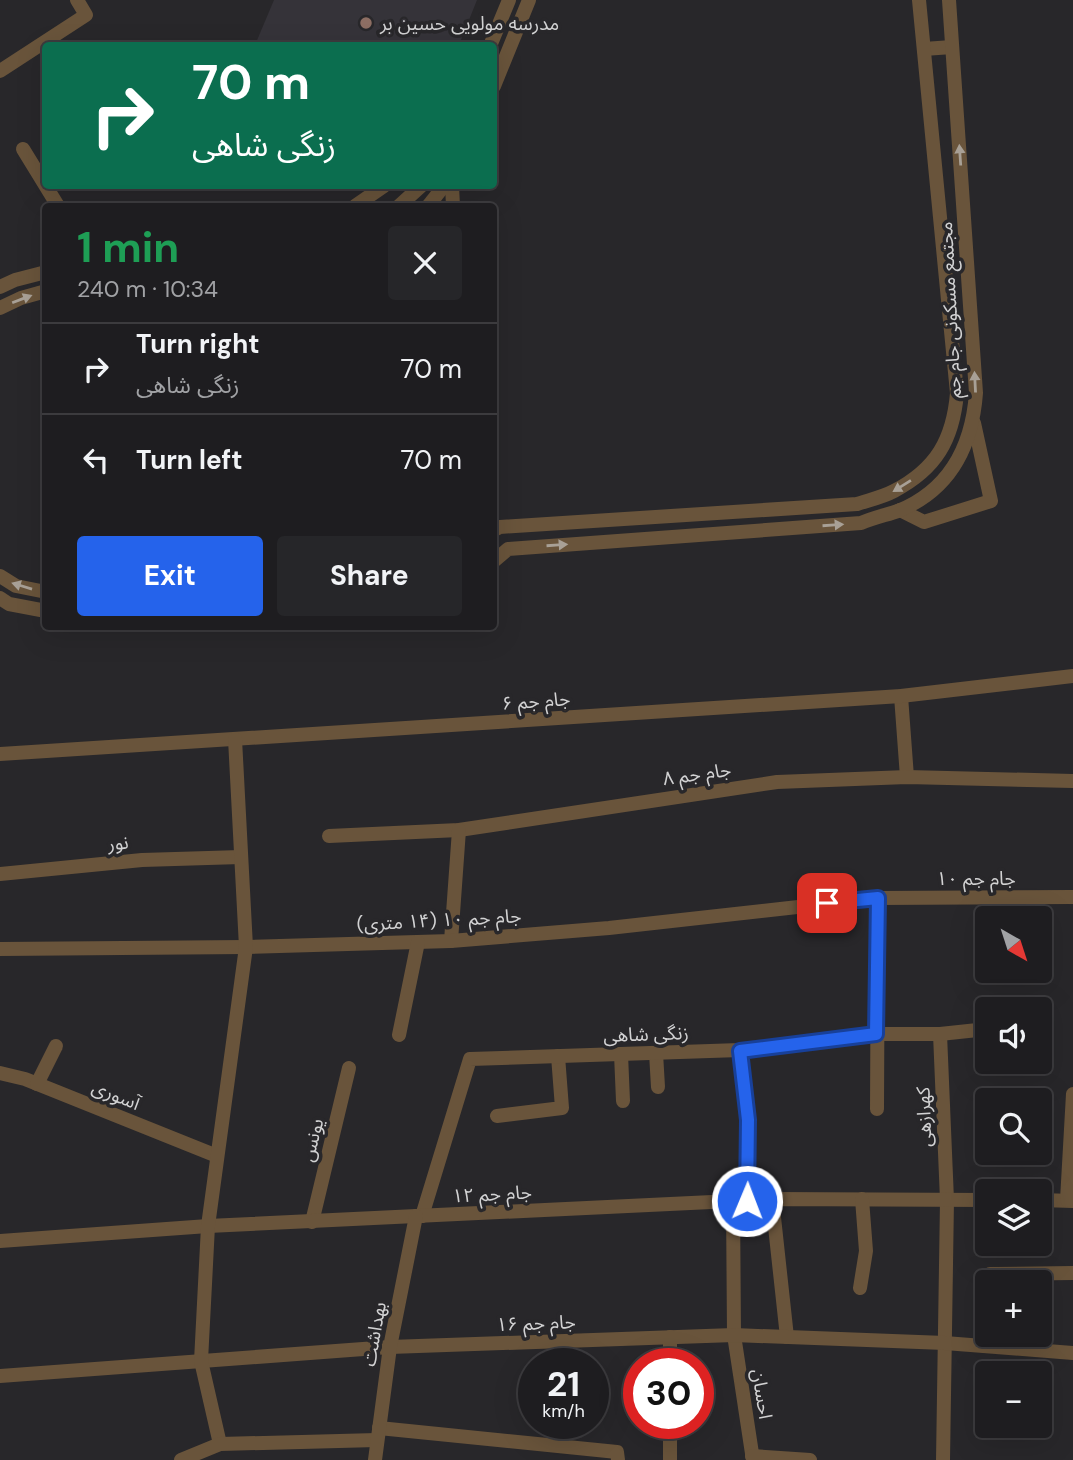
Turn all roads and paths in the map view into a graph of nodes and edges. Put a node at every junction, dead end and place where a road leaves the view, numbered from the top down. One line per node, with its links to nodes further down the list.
1 (76, 0): 6 (street)
2 (509, 0): 7 (street)
3 (529, 0): 12 (street)
4 (919, 0): 10 (street, مجتمع مسکونی جام جم)
5 (949, 0): 9 (street, مجتمع مسکونی جام جم)
6 (45, 42)
7 (492, 42)
8 (42, 44): 11 (street)
9 (952, 47): 10 (street); 15 (street, مجتمع مسکونی جام جم, one-way to 9)
10 (924, 49): 16 (street, مجتمع مسکونی جام جم)
11 (0, 71)
12 (497, 79)
13 (23, 149): 14 (street)
14 (42, 180)
15 (962, 182): 16 (street); 23 (street, مجتمع مسکونی جام جم)
16 (937, 184): 24 (street, مجتمع مسکونی جام جم)
17 (380, 189): 20 (street)
18 (418, 189): 21 (street)
19 (442, 189): 22 (street)
20 (359, 203)
21 (403, 203)
22 (430, 203)
23 (967, 270): 24 (street); 29 (street, مجتمع مسکونی جام جم)
24 (946, 272): 30 (street, مجتمع مسکونی جام جم)
25 (42, 273): 26 (street)
26 (0, 287)
27 (42, 292): 28 (street, one-way to 27)
28 (0, 308)
29 (973, 349): 30 (street); 31 (street, مجتمع مسکونی جام جم, one-way to 29)
30 (953, 352): 32 (street, مجتمع مسکونی جام جم)
31 (974, 420): 33 (street, مجتمع مسکونی جام جم); 36 (street)
32 (937, 457): 33 (street); 34 (street, مجتمع مسکونی جام جم, one-way to 34)
33 (953, 467): 36 (street, مجتمع مسکونی جام جم)
34 (865, 501): 35 (street, مجتمع مسکونی جام جم); 38 (street)
35 (783, 509): 37 (street, مجتمع مسکونی جام جم); 40 (street)
36 (900, 510): 38 (street, مجتمع مسکونی جام جم)
37 (678, 515): 39 (street, مجتمع مسکونی جام جم); 41 (street)
38 (869, 520): 40 (street, مجتمع مسکونی جام جم, one-way to 38)
39 (497, 528): 42 (street)
40 (785, 528): 41 (street, مجتمع مسکونی جام جم)
41 (680, 536): 42 (street, مجتمع مسکونی جام جم, one-way to 41)
42 (508, 549): 43 (street)
43 (497, 558)
44 (0, 576): 45 (street, one-way to 44)
45 (42, 591)
46 (0, 598): 47 (street)
47 (42, 610)
48 (1073, 676): 49 (street, جام جم ۶)
49 (901, 696): 50 (street, جام جم ۶); 52 (street)
50 (236, 739): 51 (street, جام جم ۶); 56 (street)
51 (0, 754)
52 (908, 777): 53 (street, جام جم ۸); 54 (street, جام جم ۸)
53 (1073, 781)
54 (459, 830): 55 (street, جام جم ۸); 61 (street)
55 (329, 836)
56 (242, 857): 57 (street, نور); 62 (street)
57 (0, 874)
58 (1073, 897): 59 (street, جام جم ۱۰)
59 (878, 898): 61 (street, جام جم ۱۰ (۱۴ متری)); 65 (street)
60 (418, 942): 61 (street, جام جم ۱۰ (۱۴ متری)); 62 (street, جام جم ۱۰ (۱۴ متری)); 67 (street)
61 (451, 942)
62 (246, 947): 63 (street, جام جم ۱۰ (۱۴ متری)); 81 (street)
63 (0, 949)
64 (975, 1030): 66 (street, زنگی شاهی)
65 (876, 1034): 66 (street, زنگی شاهی); 69 (street, زنگی شاهی); 79 (street)
66 (940, 1034): 84 (street, کهرازهی)
67 (399, 1035)
68 (56, 1046): 75 (street)
69 (740, 1051): 70 (street, زنگی شاهی); 88 (street, احسان)
70 (656, 1053): 71 (street, زنگی شاهی); 76 (street)
71 (621, 1054): 72 (street, زنگی شاهی); 78 (street)
72 (558, 1056): 80 (street); 89 (street, زنگی شاهی)
73 (349, 1068): 90 (street, یونس)
74 (0, 1073): 75 (street, آسوری)
75 (37, 1084): 81 (street, آسوری)
76 (658, 1087)
77 (1073, 1094): 87 (street)
78 (623, 1101)
79 (877, 1110)
80 (497, 1116)
81 (217, 1156): 91 (street)
82 (772, 1199): 83 (street, جام جم ۱۲); 88 (street, جام جم ۱۲); 98 (street)
83 (862, 1199): 84 (street, جام جم ۱۲); 95 (street)
84 (947, 1199): 85 (street, جام جم ۱۲); 99 (street, کهرازهی)
85 (975, 1200)
86 (1052, 1200): 87 (street)
87 (1070, 1200)
88 (740, 1201): 89 (street, جام جم ۱۲); 96 (street, احسان)
89 (419, 1216): 90 (street, جام جم ۱۲); 100 (street, بهداشت)
90 (312, 1222): 91 (street, جام جم ۱۲)
91 (208, 1226): 92 (street, جام جم ۱۲); 103 (street)
92 (0, 1241)
93 (1052, 1273): 94 (street)
94 (1073, 1273)
95 (860, 1288)
96 (734, 1335): 97 (street, جام جم ۱۶); 98 (street, جام جم ۱۶); 109 (street, احسان)
97 (670, 1337): 100 (street, جام جم ۱۶); 101 (street)
98 (787, 1337): 99 (street, جام جم ۱۶)
99 (945, 1343): 102 (street, جام جم ۱۶); 116 (street, کهرازهی)
100 (390, 1347): 103 (street, جام جم ۱۶); 105 (street, بهداشت)
101 (670, 1348)
102 (1073, 1353)
103 (201, 1361): 104 (street, جام جم ۱۶); 107 (street)
104 (0, 1377)
105 (378, 1434): 107 (street); 108 (street); 111 (street, بهداشت)
106 (670, 1439): 114 (street)
107 (220, 1444): 110 (street)
108 (537, 1444): 112 (street); 113 (street)
109 (752, 1458): 115 (street)
110 (181, 1460)
111 (375, 1460)
112 (537, 1460)
113 (618, 1460)
114 (670, 1460)
115 (810, 1460)
116 (943, 1460)

